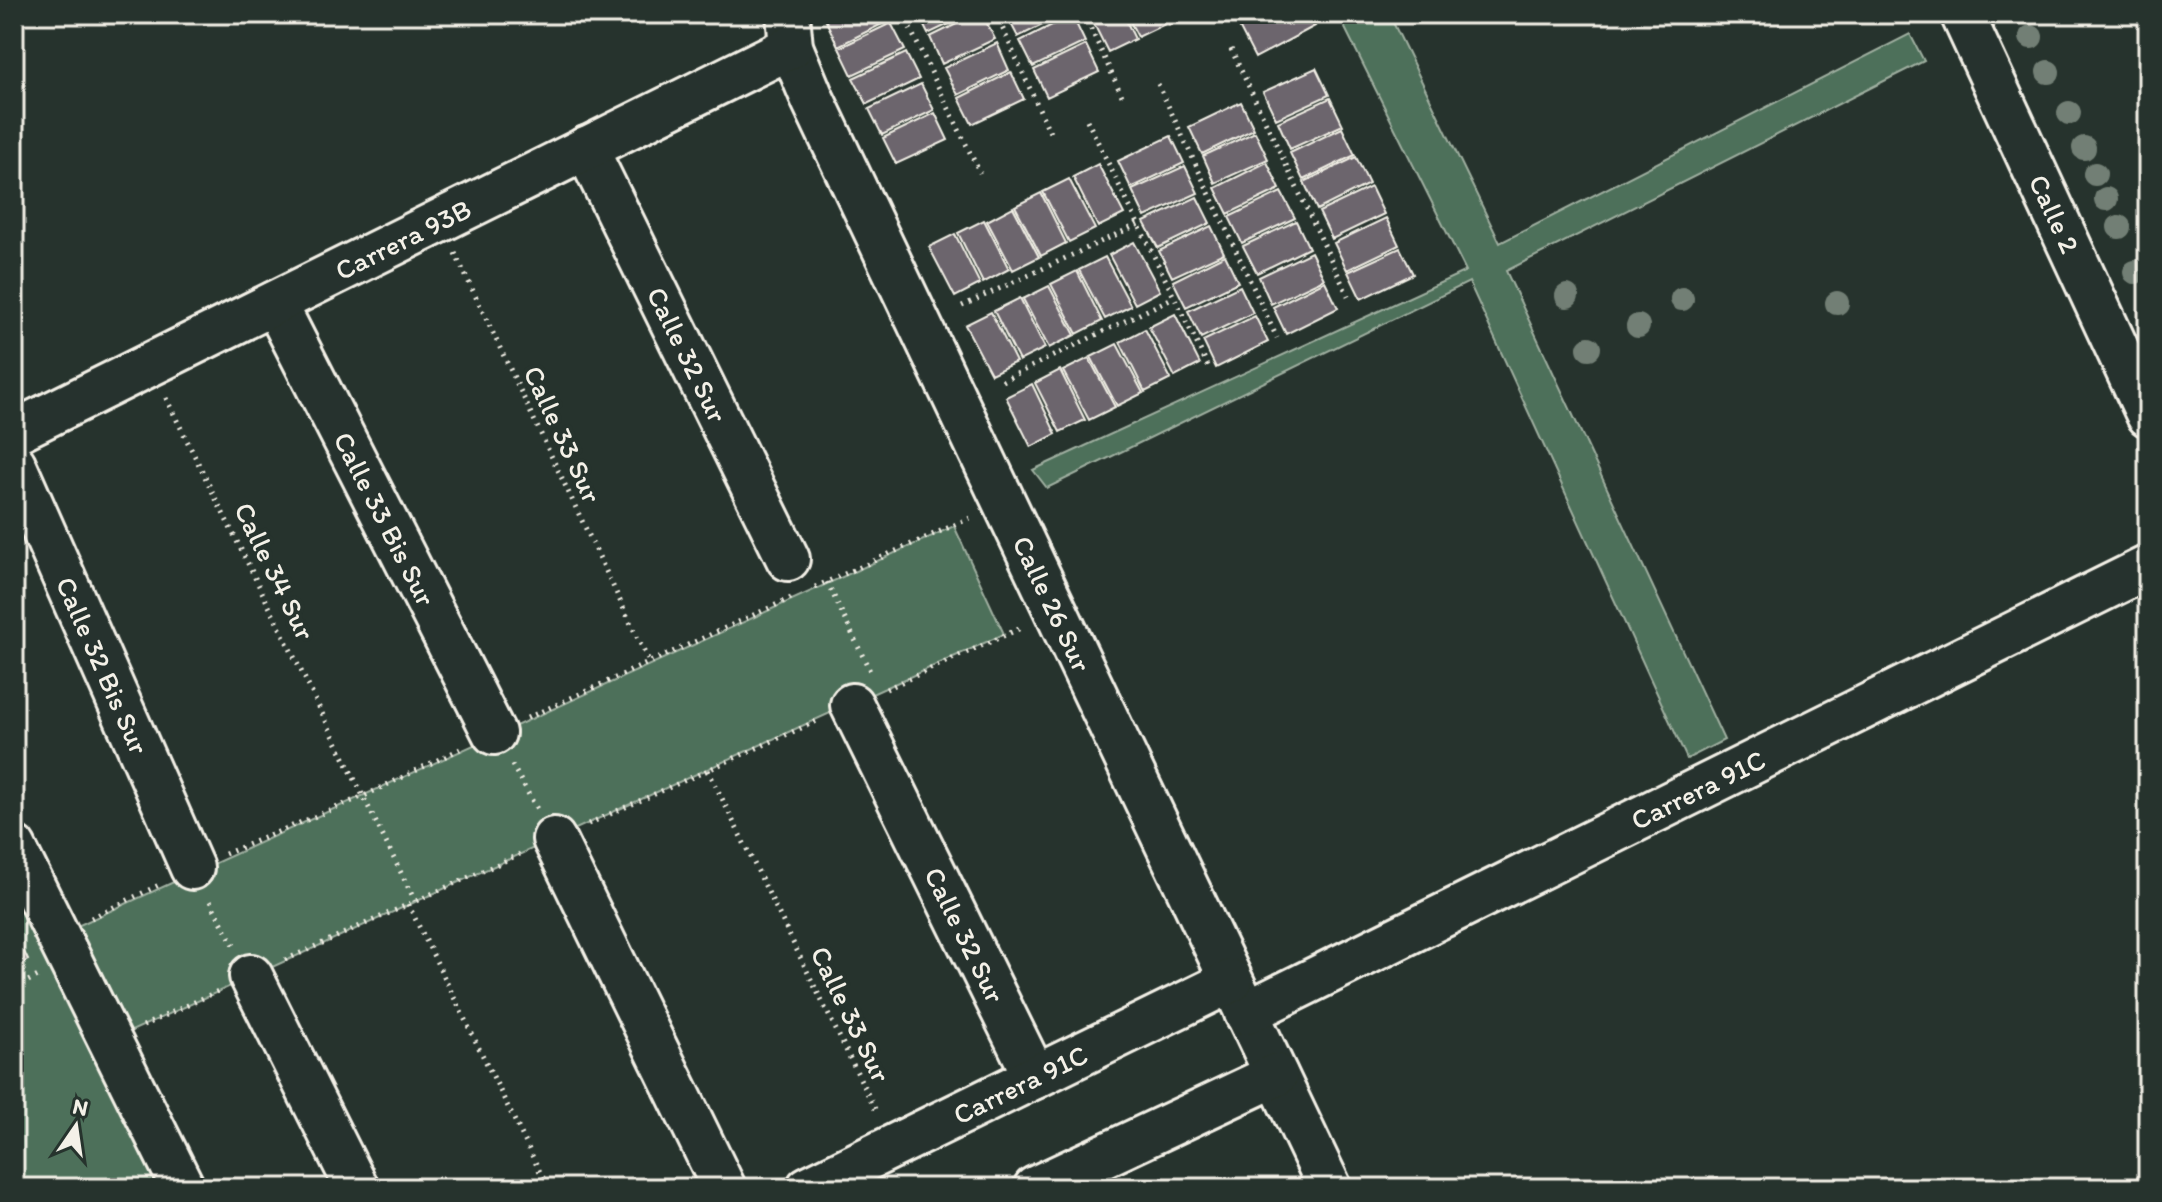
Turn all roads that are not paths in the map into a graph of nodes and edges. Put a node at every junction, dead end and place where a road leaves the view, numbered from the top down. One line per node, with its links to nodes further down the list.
1 (1962, 14): 5 (street, Calle 2)
2 (790, 30): 3 (street, Carrera 93B); 16 (street, Calle 26 Sur)
3 (586, 148): 4 (street, Carrera 93B); 8 (street, Calle 32 Sur)
4 (275, 303): 6 (street, Carrera 93B); 11 (street, Calle 33 Bis Sur)
5 (2148, 415)
6 (14, 432)
7 (14, 464): 14 (street, Calle 32 Bis Sur)
8 (788, 559)
9 (2148, 567): 16 (street, Carrera 91C)
10 (863, 692): 18 (street, Calle 32 Sur)
11 (494, 733)
12 (554, 839): 22 (street)
13 (14, 847): 20 (street)
14 (192, 868)
15 (251, 976): 21 (street)
16 (1239, 997): 17 (street, Calle 26 Sur); 18 (street, Carrera 91C)
17 (1276, 1075): 19 (street); 25 (street, Calle 26 Sur)
18 (1035, 1077): 23 (street, Carrera 91C)
19 (1092, 1176): 24 (street)
20 (183, 1188)
21 (357, 1188)
22 (724, 1188)
23 (808, 1188)
24 (1035, 1188)
25 (1330, 1188)

